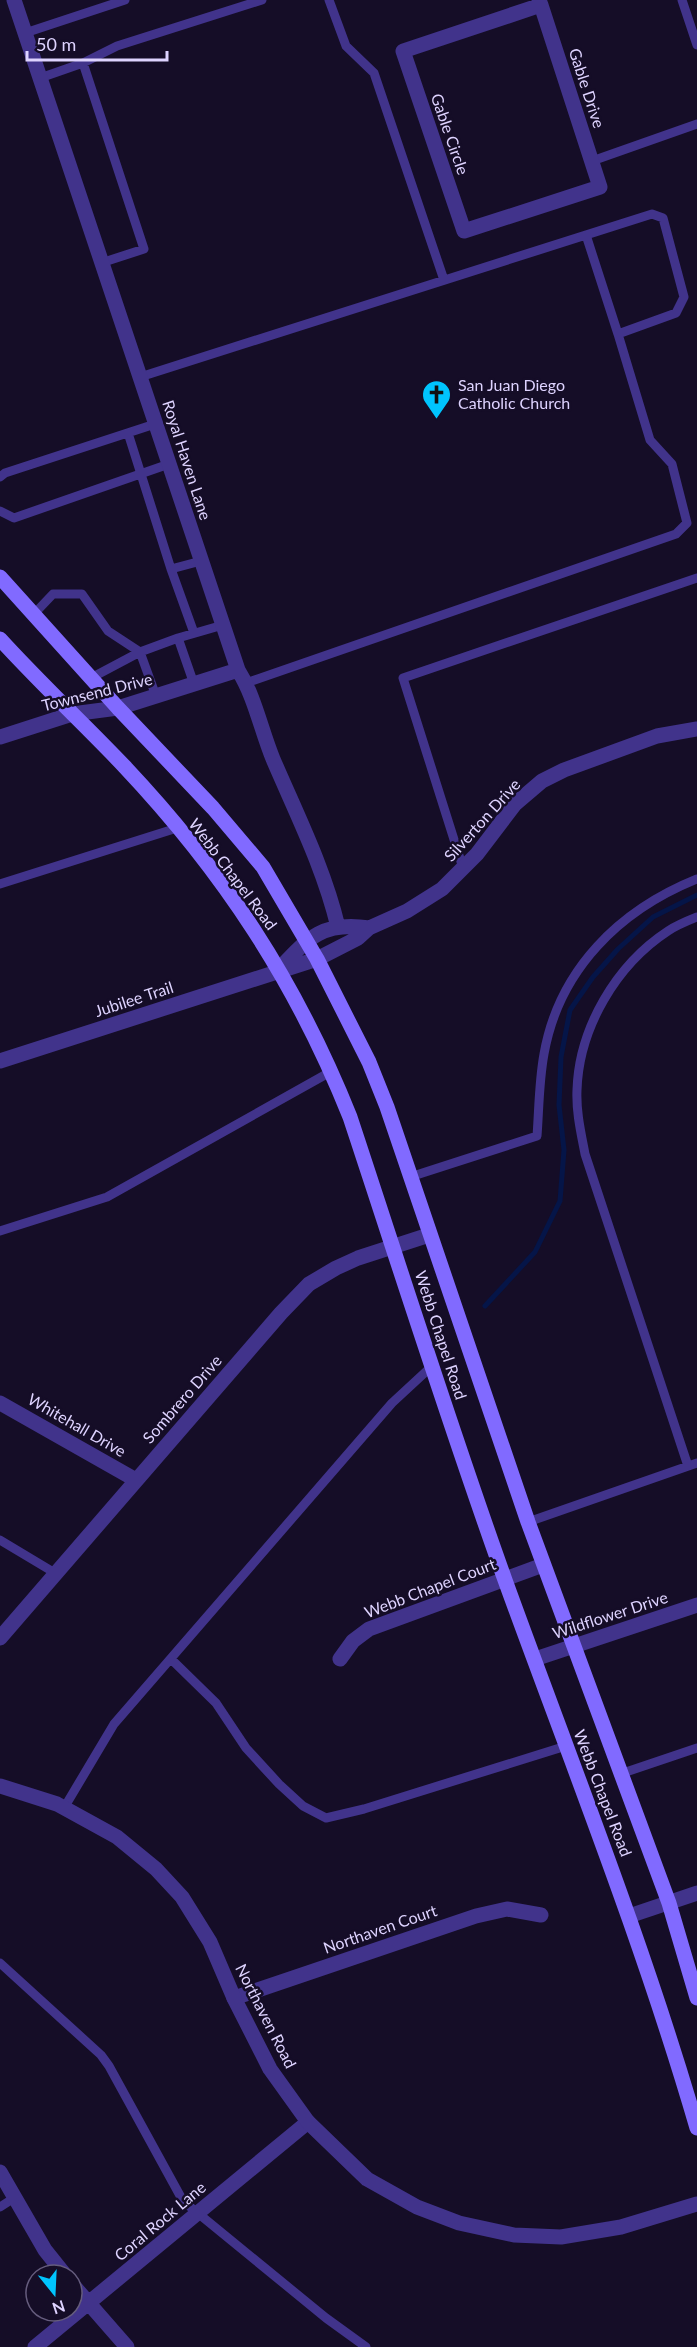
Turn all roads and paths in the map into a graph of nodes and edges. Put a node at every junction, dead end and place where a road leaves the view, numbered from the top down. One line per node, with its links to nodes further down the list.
1 (14, 0): 7 (street, Royal Haven Lane)
2 (125, 0): 7 (lane)
3 (262, 0): 9 (lane)
4 (329, 0): 16 (lane)
5 (682, 0): 8 (lane)
6 (540, 3): 12 (street, Gable Drive); 13 (street, Gable Circle)
7 (25, 33): 10 (street, Royal Haven Lane)
8 (697, 45)
9 (83, 63): 10 (lane); 15 (lane)
10 (40, 78): 15 (street, Royal Haven Lane)
11 (697, 124): 12 (lane)
12 (592, 161): 13 (street, Gable Drive)
13 (600, 187)
14 (586, 235): 16 (lane); 17 (lane); 17 (lane)
15 (102, 263): 18 (street, Royal Haven Lane)
16 (444, 280): 18 (lane)
17 (618, 334): 35 (lane)
18 (140, 377): 19 (street, Royal Haven Lane)
19 (155, 424): 20 (lane); 21 (street, Royal Haven Lane)
20 (128, 433): 22 (lane); 23 (lane)
21 (169, 465): 22 (lane); 25 (street, Royal Haven Lane)
22 (141, 474): 24 (lane); 26 (lane)
23 (0, 477)
24 (0, 511)
25 (201, 561): 26 (lane); 30 (street, Royal Haven Lane)
26 (171, 569): 31 (lane)
27 (0, 577): 29 (main road, Webb Chapel Road)
28 (697, 578): 44 (lane)
29 (34, 614): 34 (lane); 36 (main road, Webb Chapel Road)
30 (223, 626): 31 (lane); 35 (street, Royal Haven Lane)
31 (194, 633): 32 (lane)
32 (178, 638): 34 (lane); 37 (lane)
33 (0, 639): 40 (main road, Webb Chapel Road)
34 (140, 652): 36 (lane); 38 (lane)
35 (242, 676): 37 (street, Townsend Drive); 48 (street, Royal Haven Lane)
36 (92, 678): 39 (main road, Webb Chapel Road)
37 (194, 684): 38 (street, Townsend Drive)
38 (156, 696): 39 (street, Townsend Drive)
39 (118, 708): 40 (street, Townsend Drive); 50 (main road, Webb Chapel Road)
40 (72, 714): 42 (street, Townsend Drive); 43 (main road, Webb Chapel Road)
41 (697, 729): 44 (street, Silverton Drive)
42 (0, 737)
43 (177, 828): 46 (lane); 52 (main road, Webb Chapel Road)
44 (463, 868): 49 (street, Silverton Drive)
45 (697, 879): 55 (lane)
46 (0, 884)
47 (697, 917): 61 (lane)
48 (338, 927): 49 (street, Silverton Drive); 50 (street, Silverton Drive)
49 (369, 928): 51 (street, Silverton Drive)
50 (307, 940): 51 (main road, Webb Chapel Road); 52 (street, Silverton Drive)
51 (317, 959): 52 (street, Silverton Drive); 55 (main road, Webb Chapel Road)
52 (279, 969): 53 (street, Jubilee Trail); 54 (main road, Webb Chapel Road)
53 (0, 1061)
54 (332, 1071): 56 (lane); 58 (main road, Webb Chapel Road)
55 (410, 1177): 57 (main road, Webb Chapel Road)
56 (0, 1231)
57 (429, 1235): 58 (street, Sombrero Drive); 63 (main road, Webb Chapel Road)
58 (393, 1246): 59 (main road, Webb Chapel Road); 62 (street, Sombrero Drive)
59 (432, 1366): 67 (main road, Webb Chapel Road); 71 (lane)
60 (0, 1403): 62 (street, Whitehall Drive)
61 (693, 1465): 63 (lane)
62 (136, 1480): 66 (street, Sombrero Drive)
63 (528, 1522): 65 (main road, Webb Chapel Road)
64 (0, 1540): 66 (lane)
65 (543, 1564): 67 (street, Webb Chapel Court); 70 (main road, Webb Chapel Road)
66 (55, 1573): 69 (street, Sombrero Drive)
67 (504, 1578): 72 (street, Webb Chapel Court); 73 (main road, Webb Chapel Road)
68 (697, 1605): 70 (street, Wildflower Drive)
69 (0, 1638)
70 (573, 1646): 73 (street, Wildflower Drive); 76 (main road, Webb Chapel Road)
71 (171, 1659): 74 (lane); 78 (lane)
72 (340, 1659)
73 (535, 1659): 74 (main road, Webb Chapel Road)
74 (566, 1746): 82 (main road, Webb Chapel Road)
75 (697, 1748): 76 (lane)
76 (620, 1774): 80 (main road, Webb Chapel Road)
77 (0, 1786): 78 (street, Northaven Road)
78 (64, 1808): 84 (street, Northaven Road)
79 (697, 1893): 80 (street)
80 (669, 1903): 82 (street); 85 (main road, Webb Chapel Road)
81 (540, 1914): 84 (street, Northaven Court)
82 (629, 1916): 87 (main road, Webb Chapel Road)
83 (0, 1963): 92 (lane)
84 (234, 1998): 86 (street, Northaven Road)
85 (697, 1998)
86 (308, 2122): 90 (street, Northaven Road); 92 (street, Coral Rock Lane)
87 (697, 2128)
88 (0, 2172): 89 (street)
89 (14, 2198): 91 (lane); 93 (street)
90 (697, 2204)
91 (0, 2207)
92 (197, 2213): 95 (street, Coral Rock Lane); 98 (lane)
93 (55, 2263)
94 (84, 2300): 95 (street)
95 (87, 2304): 96 (street, Coral Rock Lane); 97 (street)
96 (35, 2347)
97 (127, 2347)
98 (366, 2347)

